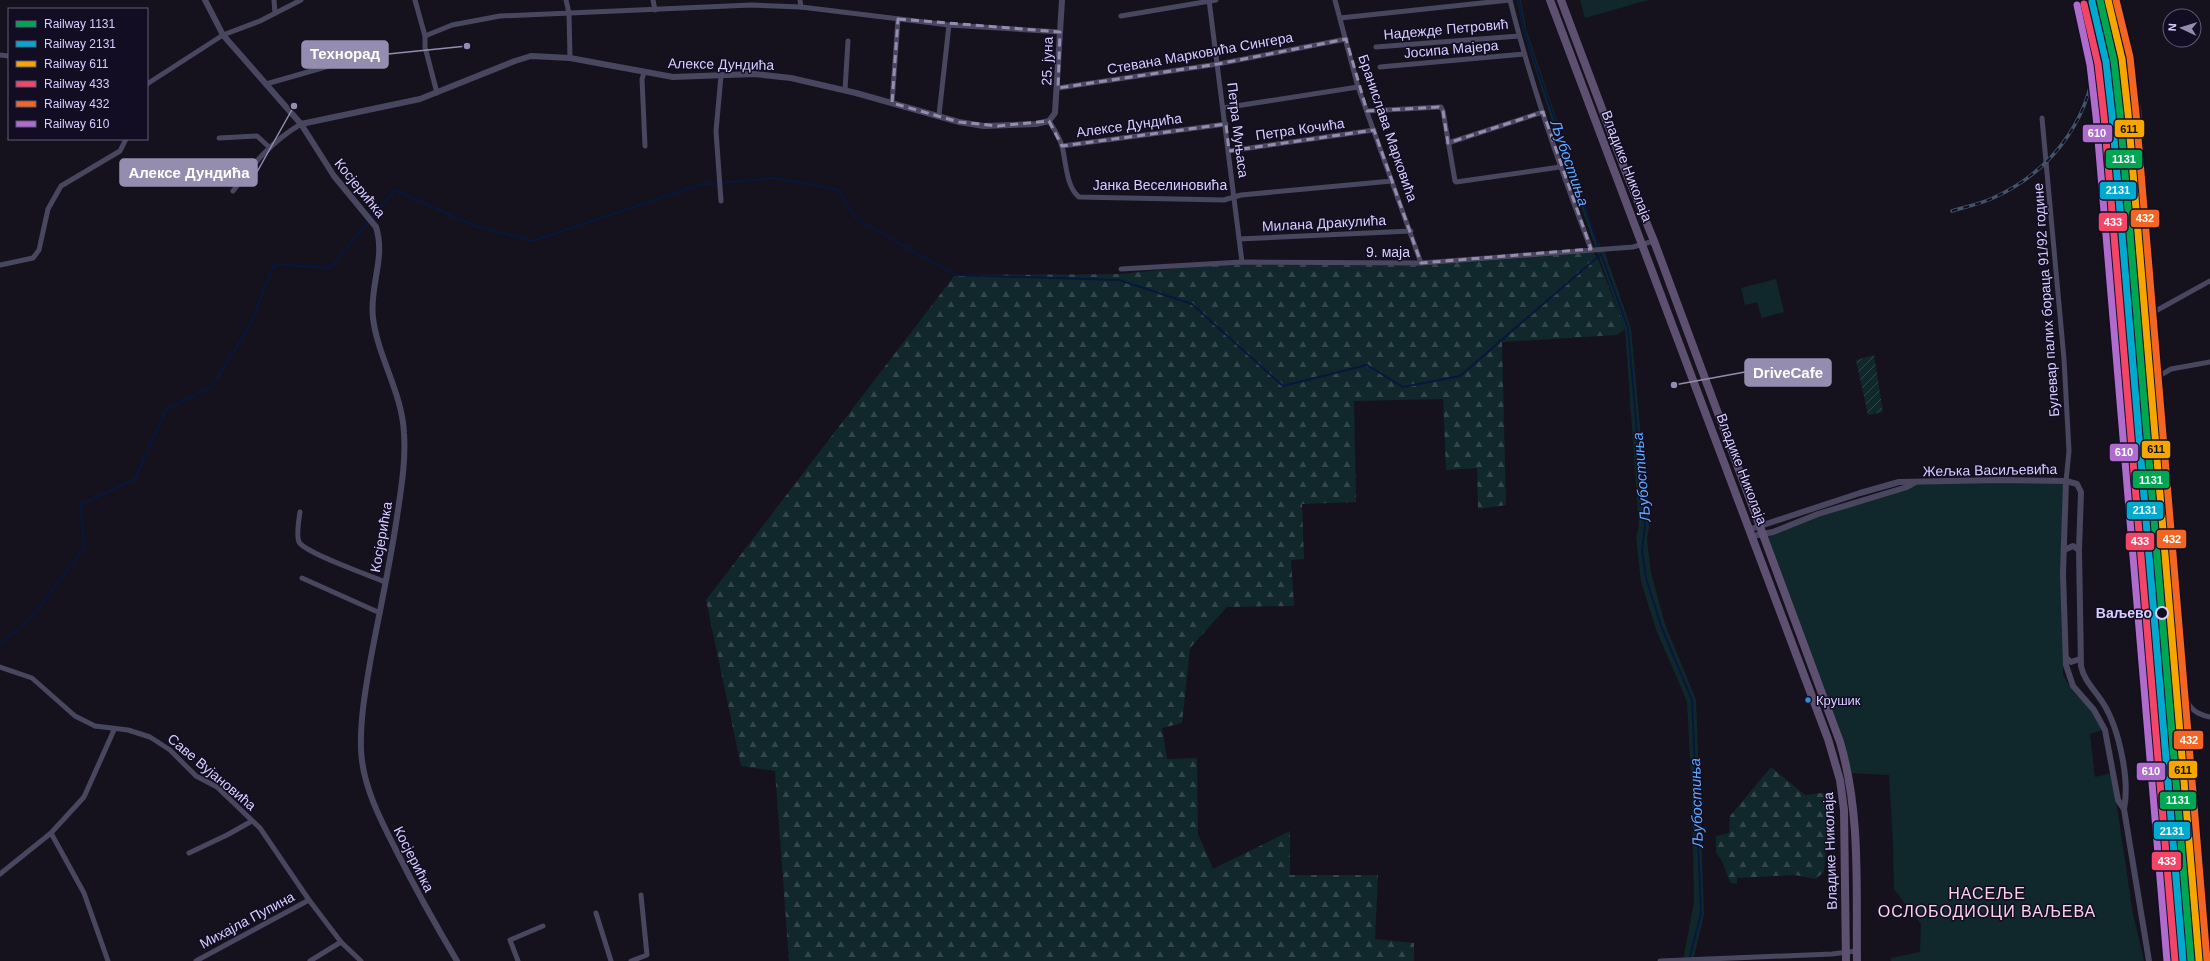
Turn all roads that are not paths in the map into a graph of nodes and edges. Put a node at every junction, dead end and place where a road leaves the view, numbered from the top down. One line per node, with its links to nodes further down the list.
1 (205, 0): 26 (street, Косјерићка)
2 (274, 0): 19 (street)
3 (302, 0): 19 (street)
4 (415, 0): 27 (street)
5 (566, 0): 20 (street)
6 (653, 0): 18 (street)
7 (800, 0): 17 (street)
8 (1062, 0): 25 (street, 25. јуна)
9 (1216, 0): 15 (street)
10 (1335, 0): 22 (street, Бранислава Марковића)
11 (1510, 0): 22 (street); 28 (street)
12 (1550, 0): 70 (main road, Владике Николаја)
13 (1561, 0): 69 (main road, Владике Николаја)
14 (2116, 0): 77 (street)
15 (1209, 1): 21 (street); 35 (street, Петра Муњаса)
16 (750, 3): 17 (street); 18 (street)
17 (801, 7): 23 (street)
18 (656, 10): 20 (street)
19 (275, 13): 26 (street)
20 (569, 13): 27 (street); 34 (street)
21 (1121, 16)
22 (1340, 18): 29 (street, Бранислава Марковића)
23 (898, 19): 24 (street); 45 (street)
24 (949, 25): 25 (street); 49 (street)
25 (1060, 32): 42 (street, 25. јуна)
26 (223, 35): 39 (street); 40 (street, Косјерићка)
27 (425, 36): 44 (street)
28 (1519, 36): 31 (street, Надежде Петровић); 32 (street)
29 (1346, 39): 35 (street, Стевана Марковића Сингера); 41 (street, Бранислава Марковића)
30 (848, 41): 43 (street)
31 (1376, 47)
32 (1524, 54): 36 (street, Јосипа Мајера); 48 (street)
33 (364, 56): 40 (street)
34 (570, 58): 37 (street, Алексе Дундића); 44 (street, Алексе Дундића)
35 (1218, 64): 42 (street, Стевана Марковића Сингера); 46 (street, Петра Муњаса)
36 (1380, 68)
37 (644, 73): 38 (street, Алексе Дундића); 58 (street)
38 (721, 76): 43 (street, Алексе Дундића); 66 (street)
39 (148, 83)
40 (266, 84): 52 (street, Косјерићка)
41 (1358, 87): 46 (street); 47 (street, Бранислава Марковића)
42 (1058, 88): 51 (street, 25. јуна)
43 (845, 90): 45 (street, Алексе Дундића)
44 (437, 94): 52 (street, Алексе Дундића)
45 (892, 102): 49 (street, Алексе Дундића)
46 (1223, 108): 53 (street, Петра Муњаса)
47 (1367, 111): 54 (street, Бранислава Марковића); 57 (street)
48 (1543, 112): 57 (street); 62 (street)
49 (939, 115): 51 (street, Алексе Дундића)
50 (2042, 118): 80 (street, Булевар палих бораца 91/92 године)
51 (1049, 121): 59 (street, Алексе Дундића)
52 (301, 124): 60 (street); 88 (street, Косјерићка)
53 (1226, 124): 59 (street, Алексе Дундића); 61 (street, Петра Муњаса)
54 (1374, 130): 61 (street, Петра Кочића); 63 (street, Бранислава Марковића)
55 (220, 138): 60 (street)
56 (125, 140): 73 (street)
57 (1448, 144): 62 (street)
58 (645, 146)
59 (1062, 146): 65 (street, Јанка Веселиновића)
60 (269, 147): 64 (street)
61 (1229, 150): 65 (street, Петра Муњаса)
62 (1560, 167): 71 (street)
63 (1392, 181): 65 (street, Јанка Веселиновића); 67 (street, Бранислава Марковића)
64 (233, 190)
65 (1234, 197): 68 (street, Петра Муњаса)
66 (721, 201)
67 (1410, 231): 68 (street, Милана Дракулића); 74 (street, Бранислава Марковића)
68 (1239, 239): 72 (street, Петра Муњаса)
69 (1654, 241): 70 (street, 9. маја); 83 (main road, Владике Николаја)
70 (1642, 245): 71 (street, 9. маја); 84 (main road, Владике Николаја)
71 (1591, 249): 74 (street, 9. маја)
72 (1242, 262): 74 (street, 9. маја); 75 (street, 9. маја)
73 (0, 264)
74 (1422, 264)
75 (1121, 269)
76 (2210, 281): 77 (street)
77 (2152, 313): 79 (street)
78 (2210, 362): 79 (street)
79 (2159, 376): 93 (street)
80 (2066, 481): 81 (street, Жељка Васиљевића); 85 (street, Булевар палих бораца 91/92 године); 86 (street, Булевар палих бораца 91/92 године)
81 (1914, 483): 83 (street, Жељка Васиљевића); 83 (street, Жељка Васиљевића)
82 (300, 512): 88 (street)
83 (1761, 531): 84 (street); 106 (main road, Владике Николаја)
84 (1752, 533): 105 (main road, Владике Николаја)
85 (2064, 550): 86 (street); 90 (street, Булевар палих бораца 91/92 године)
86 (2079, 550): 91 (street, Булевар палих бораца 91/92 године)
87 (302, 578): 89 (street)
88 (386, 582): 89 (street, Косјерићка)
89 (380, 613): 113 (street, Косјерићка)
90 (2066, 658): 91 (street); 95 (street, Булевар палих бораца 91/92 године)
91 (2080, 659): 95 (street, Булевар палих бораца 91/92 године)
92 (1, 668): 94 (street, Саве Вујановића)
93 (2210, 717)
94 (114, 730): 96 (street, Саве Вујановића); 97 (street)
95 (2124, 809): 118 (street, Булевар палих бораца 91/92 године)
96 (252, 821): 98 (street); 101 (street, Саве Вујановића)
97 (51, 833): 99 (street); 109 (street)
98 (189, 853)
99 (0, 874)
100 (642, 895): 116 (street)
101 (309, 900): 104 (street, Саве Вујановића); 110 (street, Михајла Пупина)
102 (596, 913): 115 (street)
103 (543, 926): 114 (street)
104 (341, 942): 111 (street); 112 (street, Саве Вујановића)
105 (1846, 957): 106 (street); 107 (street)
106 (1856, 957)
107 (1737, 959): 108 (street)
108 (1709, 960): 117 (street)
109 (108, 961)
110 (196, 961)
111 (310, 961)
112 (361, 961)
113 (457, 961)
114 (518, 961)
115 (611, 961)
116 (630, 961)
117 (1660, 961)
118 (2149, 961)

